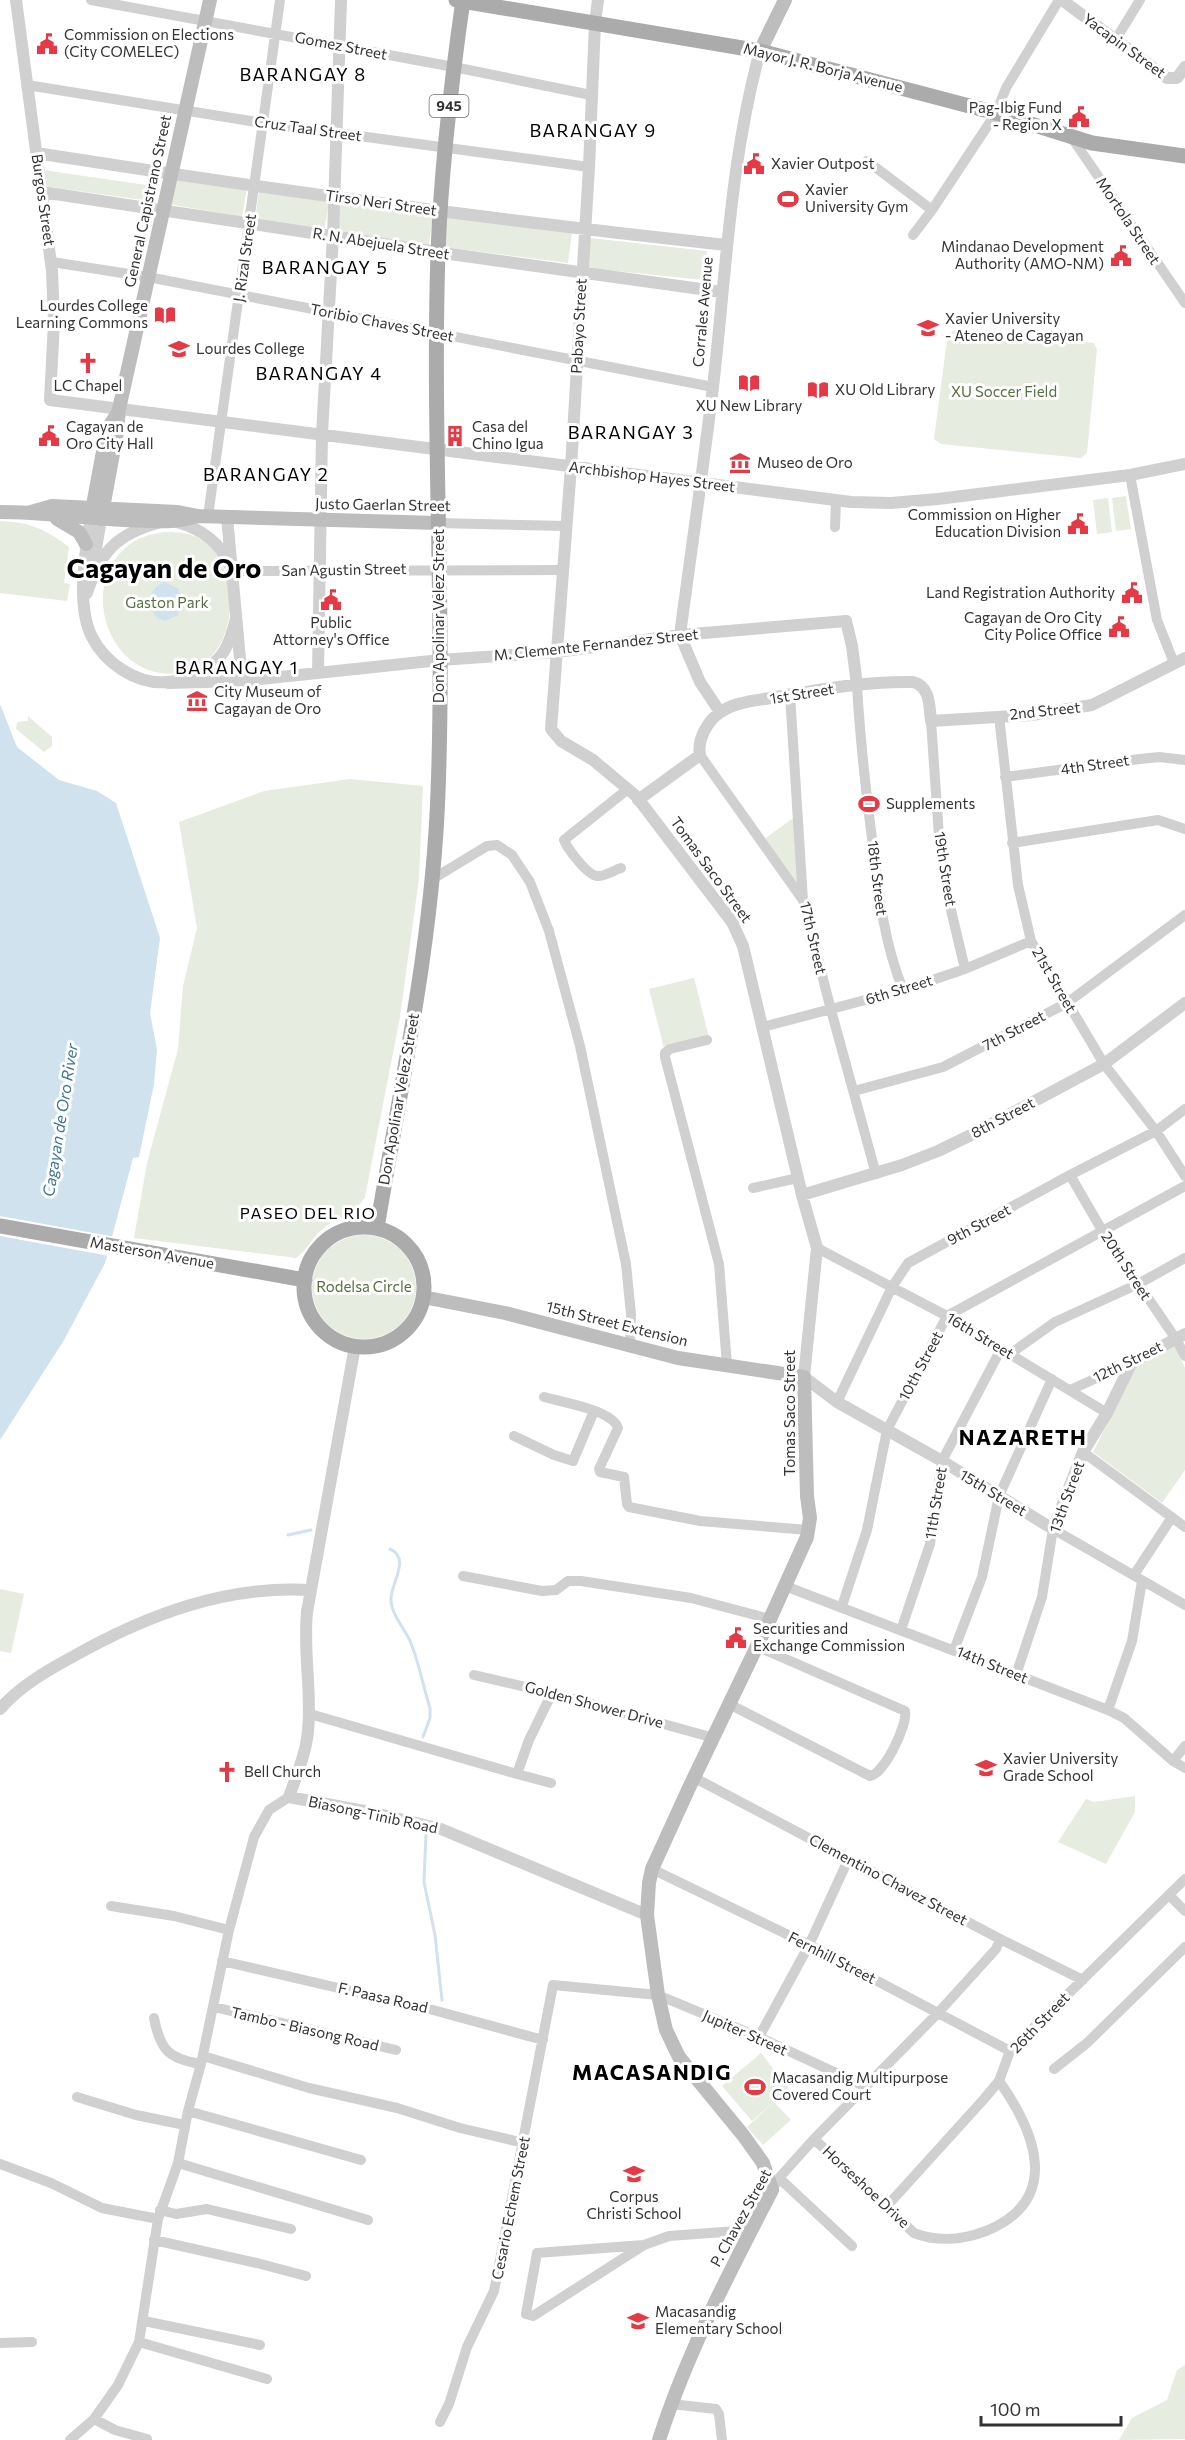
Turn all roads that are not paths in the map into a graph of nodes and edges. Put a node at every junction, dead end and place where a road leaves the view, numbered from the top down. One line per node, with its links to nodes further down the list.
1 (16, 0): 19 (street, Burgos Street)
2 (90, 0): 11 (street, Gomez Street)
3 (210, 0): 11 (main road, General Capistrano Street)
4 (280, 0): 13 (street, J. Rizal Street)
5 (341, 0): 15 (street)
6 (460, 0): 12 (main road, Mayor J. R. Borja Avenue); 17 (main road, Don Apolinar Velez Street / 945)
7 (598, 0): 12 (street, Pabayo Street)
8 (785, 0): 16 (main road, Corrales Avenue)
9 (1061, 0): 14 (street, Yacapin Street); 22 (street)
10 (1140, 0): 14 (street)
11 (205, 20): 13 (street, Gomez Street); 21 (main road, General Capistrano Street)
12 (594, 23): 16 (main road, Mayor J. R. Borja Avenue); 20 (street, Pabayo Street)
13 (277, 34): 15 (street, Gomez Street); 23 (street, J. Rizal Street)
14 (1116, 39): 18 (street, Yacapin Street)
15 (340, 45): 17 (street, Gomez Street); 24 (street)
16 (760, 51): 22 (main road, Mayor J. R. Borja Avenue); 42 (street, Corrales Avenue)
17 (454, 67): 20 (street, Gomez Street); 26 (main road, Don Apolinar Velez Street / 945)
18 (1185, 67)
19 (27, 85): 21 (street, Cruz Taal Street); 27 (street, Burgos Street)
20 (591, 95): 30 (street, Pabayo Street)
21 (185, 110): 23 (street, Cruz Taal Street); 31 (main road, General Capistrano Street)
22 (996, 113): 25 (main road, Mayor J. R. Borja Avenue); 36 (street)
23 (263, 123): 24 (street, Cruz Taal Street); 32 (street, J. Rizal Street)
24 (336, 133): 26 (street, Cruz Taal Street); 34 (street)
25 (1072, 138): 28 (main road, Mayor J. R. Borja Avenue); 49 (street, Mortola Street)
26 (444, 147): 30 (street, Cruz Taal Street); 37 (main road, Don Apolinar Velez Street / 945)
27 (36, 153): 31 (street, Tirso Neri Street); 33 (street, Burgos Street)
28 (1185, 156)
29 (867, 161): 36 (street)
30 (589, 167): 39 (street, Pabayo Street)
31 (171, 174): 32 (street, Tirso Neri Street); 35 (main road, General Capistrano Street)
32 (254, 186): 34 (street, Tirso Neri Street); 38 (street, J. Rizal Street)
33 (42, 192): 35 (street, R. N. Abejuela Street); 44 (street, Burgos Street)
34 (334, 196): 37 (street, Tirso Neri Street); 41 (street)
35 (162, 210): 38 (street, R. N. Abejuela Street); 46 (main road, General Capistrano Street)
36 (932, 210): 40 (street)
37 (441, 211): 39 (street, Tirso Neri Street); 43 (main road, Don Apolinar Velez Street / 945)
38 (250, 224): 41 (street, R. N. Abejuela Street); 48 (street, J. Rizal Street)
39 (584, 230): 42 (street, Tirso Neri Street); 45 (street, Pabayo Street)
40 (913, 235)
41 (333, 236): 43 (street, R. N. Abejuela Street); 50 (street)
42 (726, 246): 47 (street, Corrales Avenue)
43 (438, 252): 45 (street, R. N. Abejuela Street); 51 (main road, Don Apolinar Velez Street / 945)
44 (51, 262): 46 (street, Toribio Chaves Street); 54 (street, Burgos Street)
45 (582, 273): 47 (street, R. N. Abejuela Street); 52 (street, Pabayo Street)
46 (148, 277): 48 (street, Toribio Chaves Street); 55 (main road, General Capistrano Street)
47 (722, 292): 53 (street, Corrales Avenue)
48 (240, 295): 50 (street, Toribio Chaves Street); 56 (street, J. Rizal Street)
49 (1185, 303)
50 (328, 313): 51 (street, Toribio Chaves Street); 57 (street)
51 (436, 334): 52 (street, Toribio Chaves Street); 58 (main road, Don Apolinar Velez Street / 945)
52 (577, 361): 53 (street, Toribio Chaves Street); 60 (street, Pabayo Street)
53 (713, 387): 62 (street, Corrales Avenue)
54 (50, 400): 55 (street, Archbishop Hayes Street)
55 (119, 409): 56 (street, Archbishop Hayes Street); 67 (main road, General Capistrano Street)
56 (221, 422): 57 (street, Archbishop Hayes Street); 69 (street, J. Rizal Street)
57 (322, 434): 58 (street, Archbishop Hayes Street); 71 (street)
58 (437, 448): 60 (street, Archbishop Hayes Street); 63 (main road, Don Apolinar Velez Street / 945)
59 (1185, 464): 61 (street, Archbishop Hayes Street)
60 (571, 467): 62 (street, Archbishop Hayes Street); 76 (street, Pabayo Street)
61 (1130, 475): 64 (street, Archbishop Hayes Street); 90 (street)
62 (700, 483): 64 (street, Archbishop Hayes Street); 87 (street, Corrales Avenue)
63 (438, 500): 74 (main road); 75 (main road, Don Apolinar Velez Street / 945)
64 (836, 501): 77 (street)
65 (0, 512): 66 (main road)
66 (31, 512): 67 (main road); 68 (main road)
67 (97, 513): 68 (main road); 69 (main road, Justo Gaerlan Street); 72 (main road, Justo Gaerlan Street); 78 (street); 83 (street)
68 (52, 516): 78 (main road)
69 (203, 516): 70 (main road, Justo Gaerlan Street); 73 (main road, Justo Gaerlan Street)
70 (227, 517): 71 (main road, Justo Gaerlan Street); 82 (street)
71 (320, 520): 74 (main road, Justo Gaerlan Street); 80 (street)
72 (162, 522): 73 (main road, Justo Gaerlan Street); 83 (street)
73 (177, 522): 82 (street)
74 (414, 522): 75 (main road, Justo Gaerlan Street)
75 (438, 523): 76 (street, Justo Gaerlan Street); 79 (main road, Don Apolinar Velez Street)
76 (567, 526): 81 (street, Pabayo Street)
77 (835, 527)
78 (86, 544): 84 (street)
79 (438, 569): 80 (street, San Agustin Street); 81 (street, San Agustin Street); 89 (main road, Don Apolinar Velez Street)
80 (320, 570): 82 (street, San Agustin Street); 91 (street)
81 (563, 570): 88 (street, Pabayo Street)
82 (232, 571): 85 (street)
83 (92, 577): 84 (street)
84 (85, 599): 93 (street)
85 (236, 618): 92 (street); 93 (street)
86 (846, 621): 87 (street, M. Clemente Fernandez Street); 94 (street, 18th Street)
87 (680, 635): 88 (street, M. Clemente Fernandez Street); 97 (street)
88 (557, 652): 89 (street, M. Clemente Fernandez Street); 103 (street, Tomas Saco Street)
89 (440, 660): 91 (street, M. Clemente Fernandez Street); 108 (main road, Don Apolinar Velez Street)
90 (1179, 661): 98 (street, 2nd Street)
91 (318, 673): 92 (street, M. Clemente Fernandez Street)
92 (242, 681): 93 (street, M. Clemente Fernandez Street)
93 (168, 682)
94 (857, 685): 95 (street, 1st Street); 96 (street, 1st Street); 113 (street, 18th Street)
95 (790, 695): 97 (street, 1st Street); 109 (street, 17th Street)
96 (928, 696): 99 (street, 19th Street)
97 (720, 712): 100 (street)
98 (999, 716): 99 (street, 2nd Street); 102 (street, 21st Street)
99 (931, 722): 112 (street, 19th Street)
100 (700, 755): 104 (street); 109 (street)
101 (1185, 760): 102 (street, 4th Street)
102 (1005, 777): 106 (street, 21st Street)
103 (628, 789): 104 (street, Tomas Saco Street); 107 (street)
104 (638, 800): 117 (street, Tomas Saco Street)
105 (1185, 829): 106 (street)
106 (1012, 843): 111 (street, 21st Street)
107 (621, 868)
108 (431, 880): 131 (main road, Don Apolinar Velez Street); 141 (street)
109 (803, 900): 116 (street, 17th Street)
110 (1185, 915): 115 (street, 7th Street)
111 (1031, 941): 112 (street, 6th Street); 115 (street, 21st Street)
112 (965, 969): 113 (street, 6th Street)
113 (903, 990): 116 (street, 6th Street)
114 (1185, 1003): 119 (street, 8th Street)
115 (1067, 1004): 119 (street, 21st Street); 120 (street, 7th Street)
116 (831, 1011): 117 (street, 6th Street); 120 (street, 17th Street)
117 (763, 1027): 126 (street, Tomas Saco Street)
118 (707, 1040): 146 (street)
119 (1104, 1064): 122 (street, 21st Street); 123 (street, 8th Street)
120 (854, 1090): 123 (street, 17th Street)
121 (1185, 1109): 122 (street, 9th Street)
122 (1156, 1131): 124 (street, 9th Street); 125 (street, 21st Street)
123 (876, 1174): 129 (street, 8th Street)
124 (1070, 1175): 132 (street, 20th Street); 137 (street, 9th Street)
125 (1185, 1176)
126 (798, 1178): 128 (street); 129 (street, Tomas Saco Street)
127 (1185, 1186): 132 (street, 10th Street)
128 (753, 1188)
129 (802, 1195): 133 (street, Tomas Saco Street)
130 (0, 1226): 135 (main road, Masterson Avenue)
131 (377, 1228): 135 (main road); 138 (main road)
132 (1103, 1232): 136 (street, 20th Street); 139 (street, 10th Street)
133 (817, 1248): 137 (street, 16th Street); 147 (street, Tomas Saco Street)
134 (1185, 1258): 136 (street, 11th Street)
135 (304, 1280): 142 (main road)
136 (1138, 1284): 140 (street, 20th Street); 143 (street, 11th Street)
137 (892, 1287): 139 (street, 16th Street); 151 (street, 9th Street)
138 (423, 1297): 141 (main road, 15th Street Extension); 142 (main road)
139 (947, 1316): 143 (street, 16th Street); 154 (street, 10th Street)
140 (1180, 1336): 144 (street, 20th Street); 145 (street, 12th Street)
141 (630, 1344): 146 (main road, 15th Street Extension)
142 (355, 1346): 166 (street, Biasong-Tinib Road)
143 (1006, 1352): 148 (street, 16th Street); 157 (street, 11th Street)
144 (1185, 1356)
145 (1132, 1362): 149 (street, 12th Street); 153 (street, 13th Street)
146 (727, 1365): 147 (main road, 15th Street Extension)
147 (804, 1377): 151 (street, 15th Street); 162 (main road, Tomas Saco Street)
148 (1052, 1379): 149 (street, 16th Street); 158 (street)
149 (1070, 1389): 153 (street, 16th Street)
150 (544, 1397): 152 (street)
151 (837, 1402): 154 (street, 15th Street)
152 (594, 1411): 155 (street); 162 (street)
153 (1107, 1413): 156 (street, 13th Street)
154 (887, 1430): 157 (street, 15th Street); 168 (street, 10th Street)
155 (514, 1436)
156 (1083, 1452): 159 (street); 161 (street, 13th Street)
157 (942, 1461): 158 (street, 15th Street); 170 (street, 11th Street)
158 (999, 1496): 161 (street, 15th Street); 172 (street)
159 (1172, 1517): 160 (street); 164 (street)
160 (1185, 1527)
161 (1053, 1529): 164 (street, 15th Street); 174 (street, 13th Street)
162 (808, 1530): 165 (main road, Tomas Saco Street)
163 (463, 1576): 169 (street)
164 (1138, 1578): 167 (street, 15th Street); 178 (street)
165 (785, 1586): 168 (street, 14th Street); 169 (main road, Tomas Saco Street)
166 (310, 1590): 177 (street); 179 (street, Biasong-Tinib Road)
167 (1185, 1605)
168 (842, 1606): 170 (street, 14th Street)
169 (770, 1619): 171 (main road, Tomas Saco Street)
170 (901, 1630): 172 (street, 14th Street)
171 (756, 1646): 176 (main road, Tomas Saco Street); 176 (street)
172 (954, 1650): 174 (street, 14th Street)
173 (474, 1675): 175 (street, Golden Shower Drive)
174 (1016, 1675): 178 (street, 14th Street)
175 (552, 1693): 180 (street, Golden Shower Drive); 184 (street)
176 (729, 1704): 180 (main road, Tomas Saco Street)
177 (0, 1709)
178 (1108, 1710): 182 (street, 14th Street)
179 (310, 1714): 184 (street); 187 (street, Biasong-Tinib Road)
180 (714, 1738): 185 (main road, Tomas Saco Street)
181 (1185, 1746): 182 (street)
182 (1173, 1761): 183 (street, 14th Street)
183 (1185, 1768)
184 (517, 1774): 186 (street)
185 (695, 1778): 188 (street, Clementino Chavez Street); 189 (main road, Tomas Saco Street)
186 (551, 1783)
187 (288, 1797): 194 (street, Biasong-Tinib Road); 195 (street)
188 (848, 1860): 196 (street, Clementino Chavez Street); 197 (street)
189 (652, 1869): 194 (main road, Tomas Saco Street); 197 (street, Fernhill Street)
190 (1185, 1879): 191 (street, 26th Street)
191 (1169, 1895): 193 (street); 200 (street, 26th Street)
192 (111, 1906): 195 (street)
193 (1185, 1911)
194 (647, 1915): 202 (main road, Tomas Saco Street)
195 (229, 1930): 199 (street)
196 (1000, 1939): 200 (street, Clementino Chavez Street); 204 (street, P. Chavez Street)
197 (809, 1945): 204 (street, Fernhill Street); 206 (street)
198 (1185, 1947): 211 (street)
199 (222, 1960): 203 (street); 207 (street, F. Paasa Road)
200 (1083, 1980): 209 (street, 26th Street)
201 (553, 1985): 202 (street, Jupiter Street); 207 (street, Cesario Echem Street)
202 (658, 1995): 206 (street, Jupiter Street); 222 (main road, Tomas Saco Street)
203 (214, 2007): 208 (street, Tambo - Biasong Road); 210 (street)
204 (938, 2013): 209 (street, Fernhill Street); 213 (street, P. Chavez Street)
205 (154, 2018): 210 (street)
206 (759, 2037): 213 (street, Jupiter Street)
207 (543, 2040): 218 (street, Cesario Echem Street)
208 (396, 2050)
209 (1010, 2051): 212 (street, 26th Street)
210 (202, 2060): 215 (street); 218 (street)
211 (1054, 2069)
212 (999, 2081): 223 (street, 26th Street); 223 (street, Horseshoe Drive)
213 (864, 2086): 217 (street, P. Chavez Street)
214 (77, 2097): 216 (street)
215 (188, 2111): 216 (street); 219 (street)
216 (185, 2125): 220 (street)
217 (814, 2139): 222 (street, P. Chavez Street); 223 (street, Horseshoe Drive)
218 (524, 2143): 240 (street, Cesario Echem Street)
219 (362, 2160)
220 (178, 2163): 224 (street); 225 (street)
221 (0, 2164): 224 (street)
222 (776, 2184): 227 (main road, P. Chavez Street); 230 (street)
223 (887, 2206)
224 (159, 2214): 226 (street); 228 (street)
225 (368, 2220)
226 (291, 2229)
227 (751, 2230): 229 (street); 238 (main road, P. Chavez Street)
228 (154, 2240): 231 (street); 232 (street)
229 (644, 2246): 229 (street)
230 (852, 2246)
231 (306, 2276)
232 (144, 2321): 234 (street); 236 (street)
233 (32, 2342): 235 (street)
234 (139, 2342): 237 (street); 239 (street)
235 (0, 2343)
236 (260, 2345)
237 (267, 2379)
238 (670, 2404): 243 (main road, P. Chavez Street); 244 (street)
239 (94, 2419): 241 (street); 242 (street)
240 (440, 2422)
241 (147, 2439)
242 (70, 2440)
243 (659, 2440)
244 (722, 2440)

